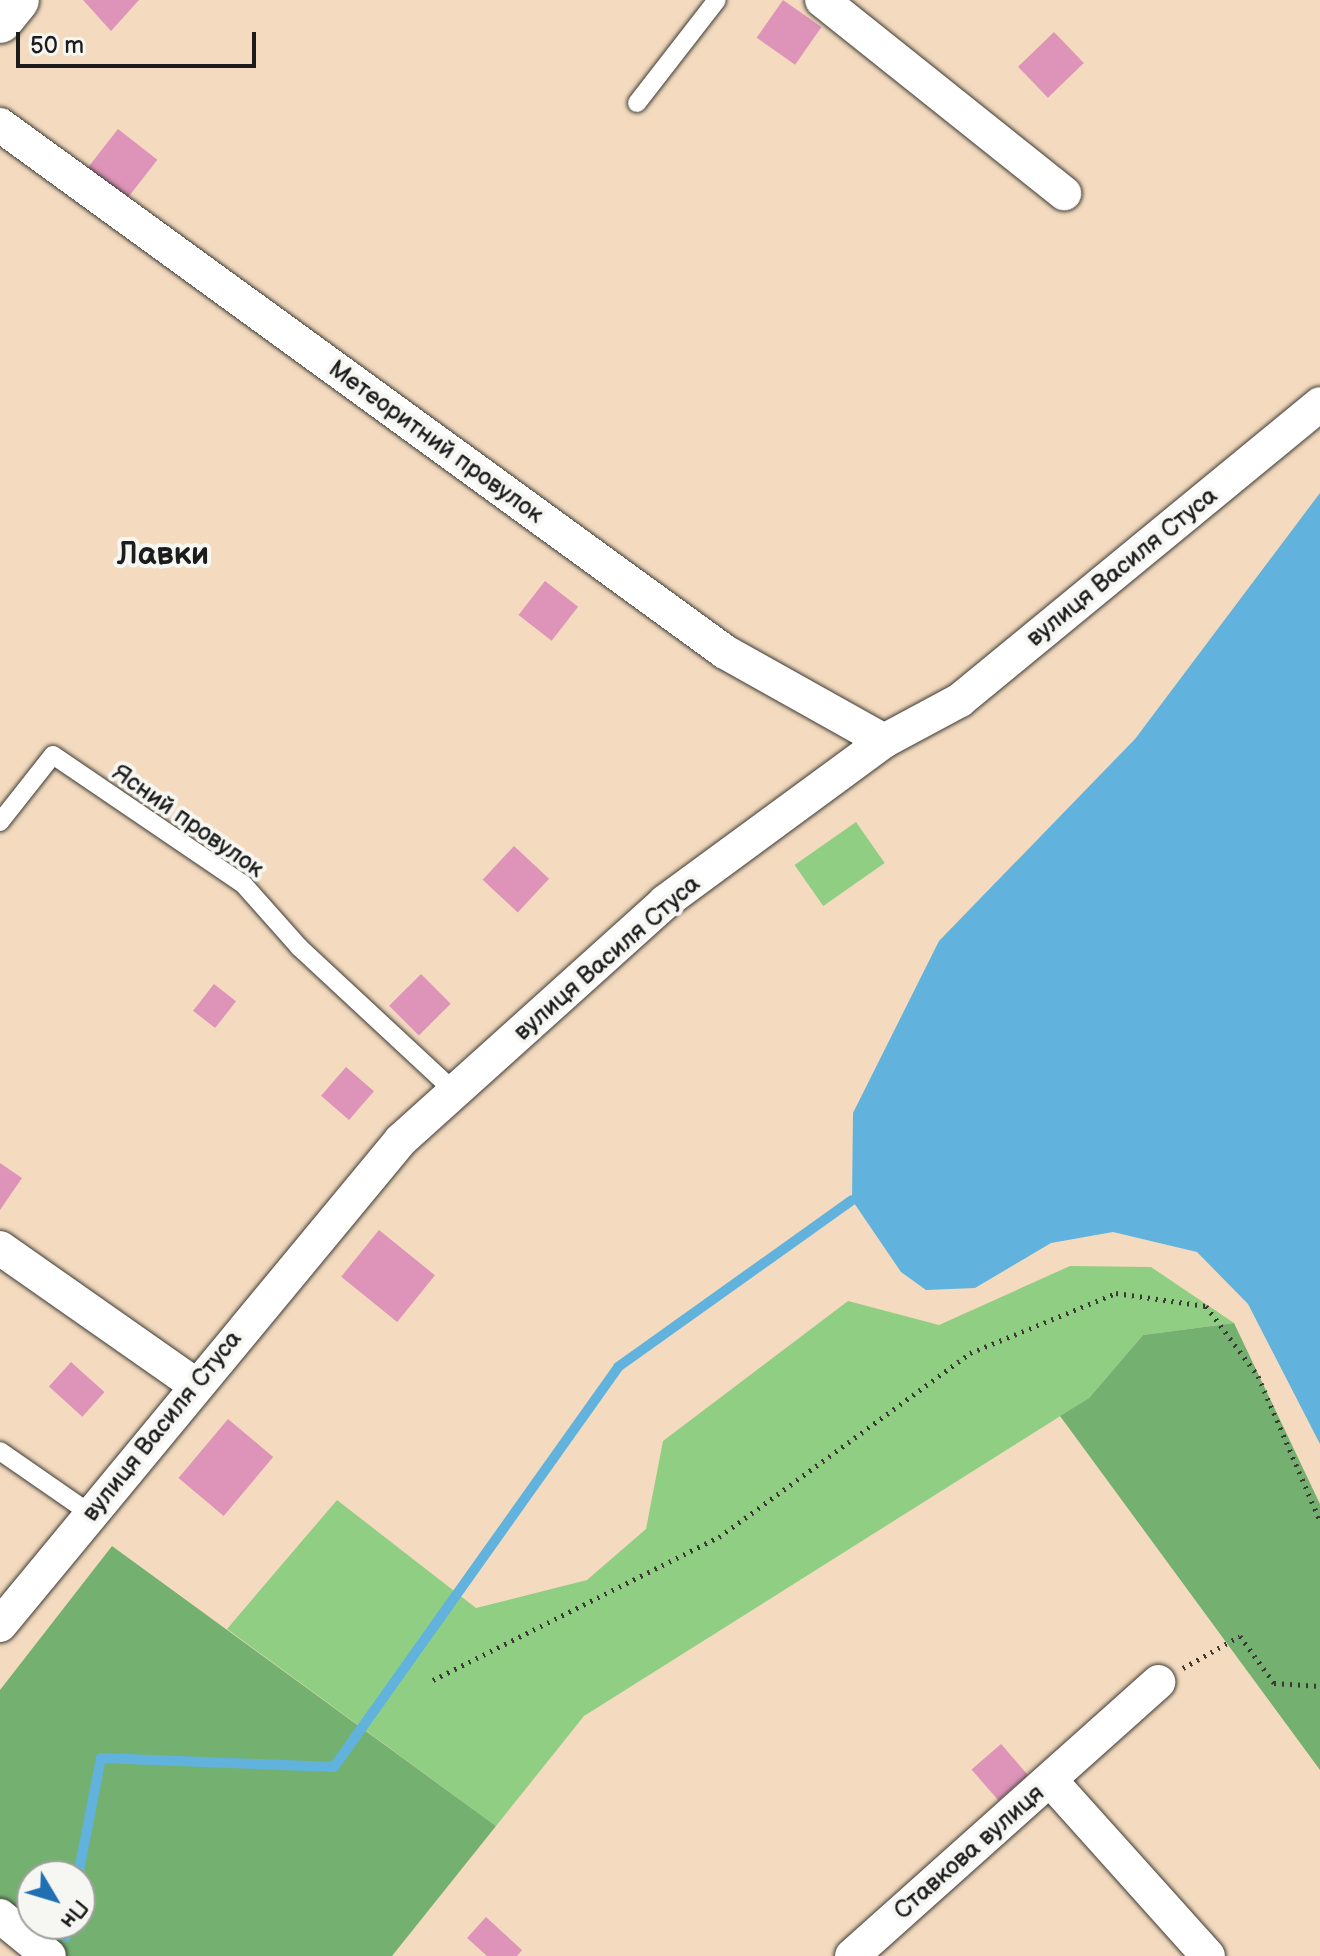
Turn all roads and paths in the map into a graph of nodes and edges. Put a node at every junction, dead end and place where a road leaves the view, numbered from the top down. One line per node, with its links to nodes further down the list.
1 (17, 0): 4 (street)
2 (717, 0): 5 (lane)
3 (822, 0): 7 (street)
4 (0, 21)
5 (637, 103)
6 (0, 125): 9 (street, Метеоритний провулок)
7 (1064, 193)
8 (1320, 404): 9 (street, вулиця Василя Стуса)
9 (884, 741): 11 (street, вулиця Василя Стуса)
10 (0, 822): 11 (lane, Ясний провулок)
11 (455, 1092): 13 (street, вулиця Василя Стуса)
12 (0, 1248): 13 (street)
13 (196, 1385): 15 (street, вулиця Василя Стуса)
14 (0, 1451): 15 (lane)
15 (91, 1514): 17 (street, вулиця Василя Стуса)
16 (1320, 1521): 18 (path)
17 (0, 1625)
18 (433, 1680)
19 (1158, 1682): 20 (path); 21 (street, Ставкова вулиця)
20 (1320, 1686)
21 (1051, 1781): 24 (street, Ставкова вулиця); 25 (street, Ставкова вулиця)
22 (0, 1916): 23 (street)
23 (49, 1956)
24 (852, 1956)
25 (1208, 1956)

